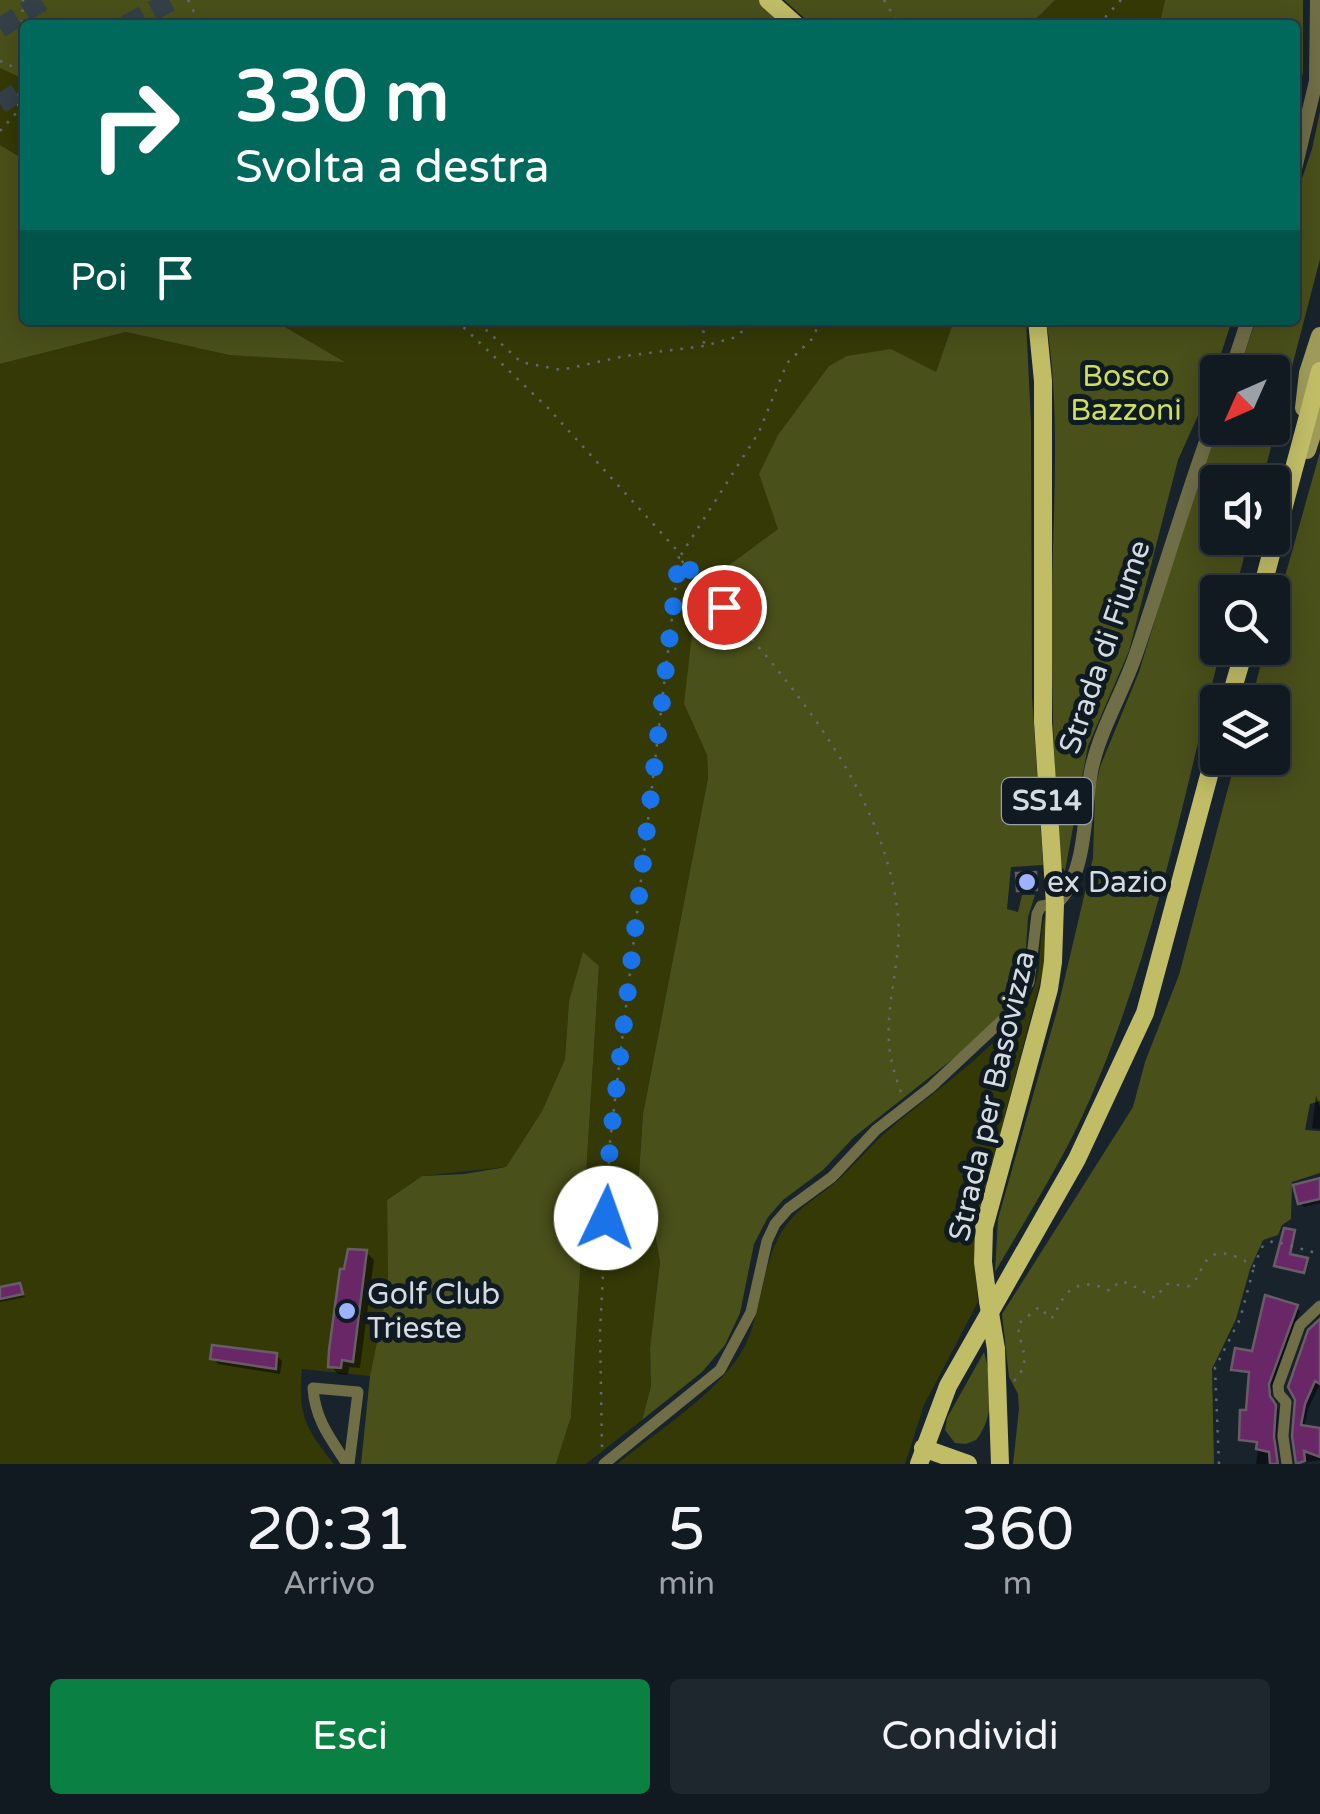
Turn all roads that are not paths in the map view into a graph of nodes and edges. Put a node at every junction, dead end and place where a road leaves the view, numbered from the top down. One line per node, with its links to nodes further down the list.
1 (768, 0): 3 (main road)
2 (1317, 0): 4 (street)
3 (790, 20)
4 (1300, 148)
5 (1037, 325): 16 (main road, Strada per Basovizza / SS14)
6 (1246, 325): 8 (street)
7 (1320, 336): 11 (main road)
8 (1237, 355)
9 (1320, 371): 11 (main road)
10 (1320, 410): 14 (main road)
11 (1300, 440): 13 (main road)
12 (1203, 445): 16 (street, Strada di Fiume)
13 (1266, 575)
14 (1267, 575)
15 (1209, 775): 18 (main road)
16 (1054, 904): 19 (street); 22 (main road, Strada per Basovizza / SS14, bridge)
17 (1320, 1306): 23 (street)
18 (921, 1456): 21 (main road)
19 (603, 1461)
20 (348, 1464): 20 (street)
21 (968, 1464)
22 (1000, 1464)
23 (1287, 1464)

